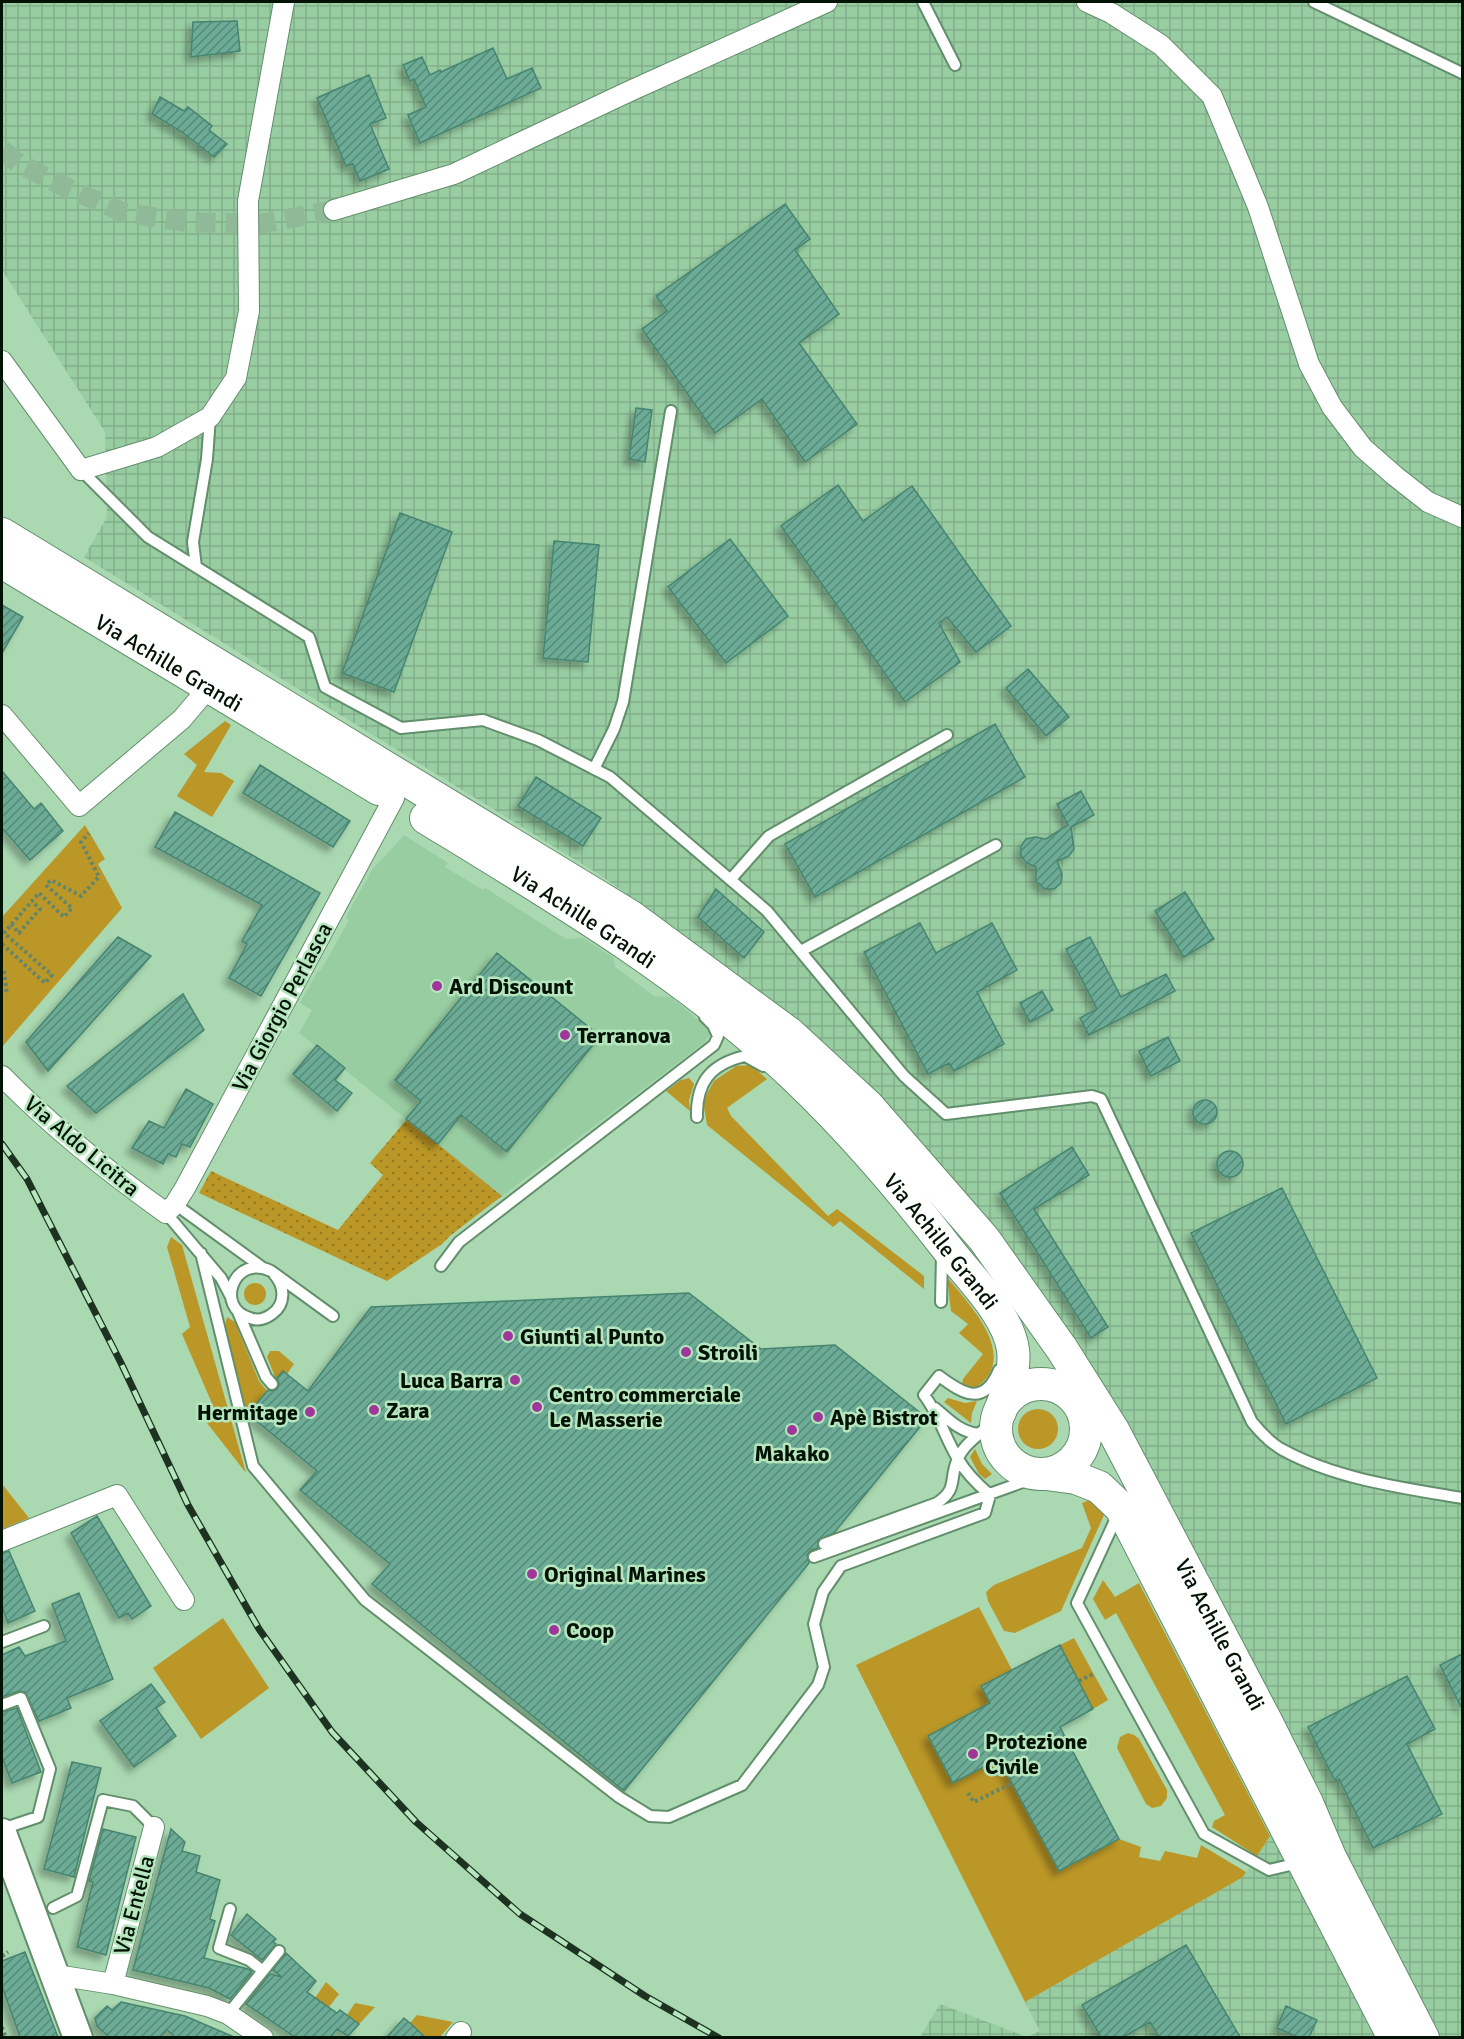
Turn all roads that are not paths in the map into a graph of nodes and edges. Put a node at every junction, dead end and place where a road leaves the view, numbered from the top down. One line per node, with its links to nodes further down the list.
1 (284, 2): 11 (street)
2 (827, 2): 8 (street)
3 (923, 2): 6 (lane)
4 (1087, 2): 13 (street)
5 (1314, 2): 7 (lane)
6 (956, 65)
7 (1462, 73)
8 (334, 210)
9 (2, 361): 12 (street)
10 (672, 411): 20 (lane)
11 (210, 417): 12 (street); 16 (lane)
12 (81, 470): 16 (lane)
13 (1462, 517)
14 (2, 534): 26 (main road, Via Achille Grandi)
15 (2, 562): 17 (main road, Via Achille Grandi)
16 (196, 567): 20 (lane)
17 (209, 687): 18 (street); 21 (main road, Via Achille Grandi)
18 (2, 715)
19 (947, 735): 23 (lane)
20 (594, 769): 23 (lane)
21 (394, 798): 24 (main road, Via Achille Grandi); 33 (street, Via Giorgio Perlasca)
22 (996, 845): 25 (lane)
23 (731, 879): 25 (lane)
24 (635, 950): 31 (main road, Via Achille Grandi); 36 (lane)
25 (801, 951): 52 (lane)
26 (756, 1009): 47 (main road, Via Achille Grandi); 63 (main road, Via Achille Grandi)
27 (769, 1070): 30 (lane)
28 (2, 1076): 33 (street, Via Aldo Licitra)
29 (808, 1106): 31 (lane)
30 (697, 1117)
31 (854, 1135): 32 (main road, Via Achille Grandi)
32 (879, 1163): 35 (lane); 48 (main road, Via Achille Grandi)
33 (171, 1208): 34 (lane); 37 (lane)
34 (201, 1253): 40 (lane); 51 (lane)
35 (942, 1255): 39 (lane); 41 (lane)
36 (441, 1266)
37 (263, 1268): 38 (lane); 40 (lane)
38 (274, 1274): 42 (lane); 43 (lane)
39 (961, 1283)
40 (231, 1297): 42 (lane)
41 (941, 1302)
42 (238, 1312): 45 (lane)
43 (333, 1316)
44 (1000, 1360): 46 (lane)
45 (272, 1384)
46 (933, 1406): 48 (lane); 49 (lane)
47 (1084, 1414): 48 (main road); 50 (main road); 63 (main road, Via Achille Grandi)
48 (992, 1421): 49 (lane); 50 (main road)
49 (957, 1458): 51 (lane); 55 (lane)
50 (1046, 1474): 51 (lane); 53 (main road, Via Achille Grandi)
51 (990, 1494): 56 (lane)
52 (1462, 1498)
53 (1121, 1508): 63 (main road, Via Achille Grandi); 63 (lane)
54 (2, 1541): 57 (street)
55 (824, 1544)
56 (814, 1557)
57 (184, 1600)
58 (44, 1626): 59 (lane)
59 (2, 1641)
60 (2, 1705): 62 (lane)
61 (154, 1827): 64 (lane); 69 (street, Via Entella)
62 (2, 1831): 68 (street)
63 (1316, 1860): 73 (main road, Via Achille Grandi); 74 (main road, Via Achille Grandi)
64 (53, 1908)
65 (230, 1909): 67 (lane)
66 (279, 1951): 67 (lane)
67 (263, 1971): 70 (lane)
68 (56, 1976): 69 (street); 71 (street)
69 (113, 1984): 70 (street)
70 (228, 2014): 72 (street)
71 (78, 2037)
72 (263, 2037)
73 (1394, 2037)
74 (1423, 2037)

